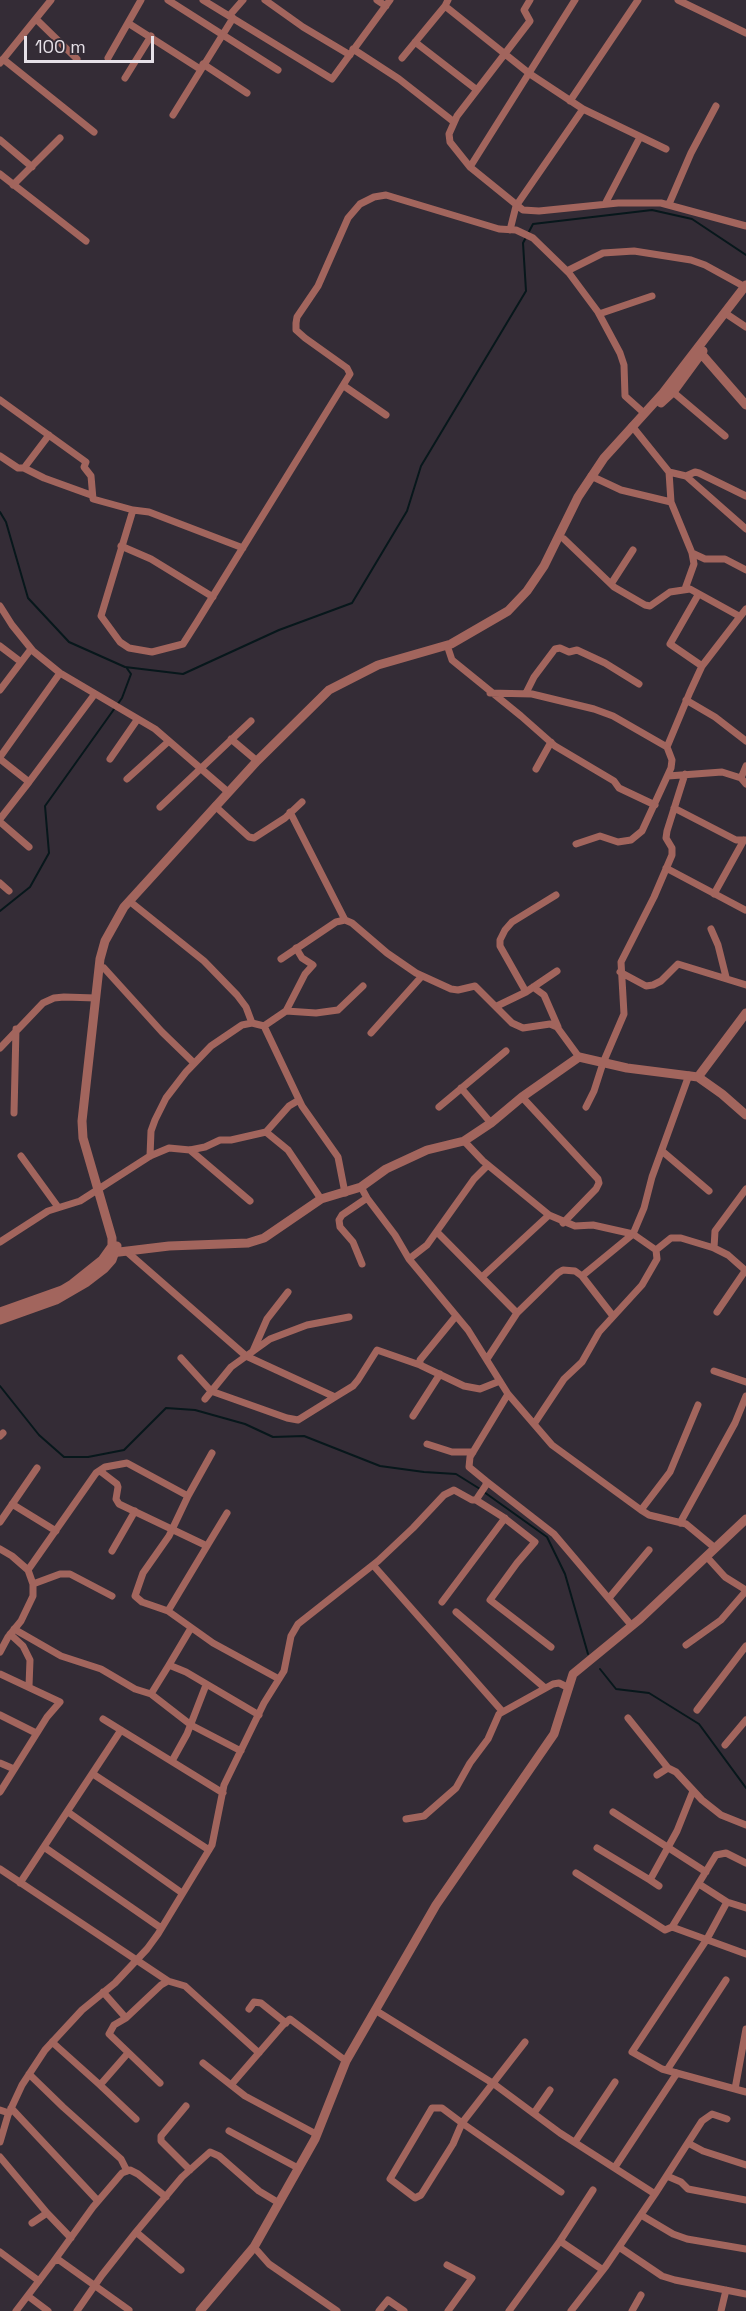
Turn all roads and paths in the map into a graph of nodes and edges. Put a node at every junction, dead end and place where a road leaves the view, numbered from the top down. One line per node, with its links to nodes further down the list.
1 (51, 0): 15 (street)
2 (141, 0): 16 (street)
3 (168, 0): 18 (street)
4 (203, 0): 14 (street)
5 (243, 0): 14 (street)
6 (265, 0): 21 (street)
7 (377, 0): 12 (street)
8 (530, 0): 22 (street)
9 (575, 0): 29 (street)
10 (638, 0): 33 (street)
11 (678, 0): 17 (street)
12 (388, 3): 21 (street)
13 (446, 3): 20 (street); 22 (street)
14 (231, 17): 18 (street); 21 (street)
15 (36, 19): 25 (street); 26 (street)
16 (128, 23): 19 (street); 23 (street)
17 (746, 33)
18 (223, 34): 27 (street); 28 (street)
19 (151, 36): 27 (street); 30 (street)
20 (415, 42): 24 (street); 31 (street)
21 (352, 52): 37 (street)
22 (505, 54): 29 (street); 31 (street)
23 (108, 58)
24 (402, 58)
25 (77, 59)
26 (2, 61): 38 (street)
27 (202, 66): 32 (street); 36 (street)
28 (278, 70)
29 (530, 74): 33 (street); 44 (street)
30 (125, 78)
31 (477, 90): 37 (street)
32 (247, 93)
33 (570, 101): 35 (street)
34 (716, 106): 48 (street)
35 (583, 109): 39 (street); 49 (street)
36 (172, 115)
37 (454, 122): 44 (street)
38 (94, 132)
39 (640, 137): 42 (street); 47 (street)
40 (60, 138): 43 (street)
41 (0, 140): 43 (street)
42 (666, 149)
43 (32, 166): 46 (street)
44 (470, 167): 49 (street)
45 (0, 174): 46 (street)
46 (14, 185): 52 (street)
47 (605, 204): 48 (street); 49 (street)
48 (669, 204): 50 (street)
49 (516, 206): 51 (street)
50 (746, 226)
51 (513, 230): 53 (street); 60 (street)
52 (86, 241)
53 (567, 271): 54 (street); 57 (street)
54 (745, 286): 56 (street)
55 (652, 296): 57 (street)
56 (728, 312): 58 (street); 59 (street)
57 (599, 314): 64 (street)
58 (746, 327)
59 (699, 351): 61 (street); 63 (street); 64 (street)
60 (344, 386): 65 (street); 81 (street)
61 (673, 392): 66 (street); 68 (street)
62 (0, 400): 67 (street)
63 (746, 405)
64 (644, 413): 66 (street)
65 (386, 415)
66 (633, 428): 71 (street); 73 (street)
67 (49, 435): 70 (street); 74 (street)
68 (725, 436)
69 (0, 456): 70 (street)
70 (24, 468): 74 (street)
71 (669, 472): 72 (street); 76 (street)
72 (686, 476): 75 (street); 78 (street)
73 (593, 478): 76 (street); 79 (street); 93 (street)
74 (92, 495): 77 (street)
75 (746, 496)
76 (671, 502): 83 (street)
77 (133, 510): 80 (street); 81 (street)
78 (746, 529)
79 (564, 539): 85 (street); 93 (street)
80 (121, 546): 88 (street); 88 (street)
81 (243, 548): 88 (street)
82 (633, 550): 85 (street)
83 (692, 553): 84 (street); 86 (street)
84 (746, 570)
85 (611, 584): 86 (street)
86 (685, 589): 87 (street)
87 (698, 595): 91 (street); 96 (street)
88 (213, 597)
89 (0, 606): 94 (street)
90 (746, 609): 91 (street)
91 (740, 616): 96 (street)
92 (0, 646): 95 (street)
93 (448, 647): 100 (street); 113 (street); 126 (street)
94 (31, 649): 95 (street); 97 (street)
95 (21, 662): 99 (street)
96 (702, 666): 103 (street)
97 (60, 673): 102 (street); 111 (street)
98 (639, 684): 101 (street)
99 (2, 685)
100 (490, 693): 101 (street); 109 (street)
101 (526, 693): 110 (street)
102 (94, 695): 104 (street); 121 (street)
103 (686, 700): 108 (street); 110 (street)
104 (137, 720): 107 (street); 112 (street)
105 (251, 721): 106 (street)
106 (231, 739): 113 (street); 115 (street)
107 (169, 741): 115 (street); 119 (street)
108 (746, 741)
109 (551, 742): 116 (street); 124 (street)
110 (667, 747): 118 (street)
111 (0, 758): 121 (street)
112 (110, 759)
113 (257, 761): 122 (street)
114 (746, 766): 120 (street)
115 (199, 768): 122 (street); 125 (street)
116 (536, 769)
117 (685, 774): 118 (street); 120 (street); 127 (street)
118 (668, 776): 124 (street)
119 (127, 779)
120 (743, 781)
121 (28, 782): 129 (street)
122 (228, 792): 126 (street)
123 (302, 802): 128 (street)
124 (655, 805): 131 (street)
125 (160, 807)
126 (217, 808): 128 (street); 138 (street); 153 (street)
127 (674, 808): 130 (street); 133 (street)
128 (290, 812): 140 (street)
129 (0, 820): 132 (street)
130 (745, 840): 136 (street)
131 (576, 844)
132 (29, 847)
133 (666, 868): 136 (street); 146 (street)
134 (0, 883): 135 (street)
135 (9, 891)
136 (714, 894): 139 (street)
137 (556, 895): 152 (street)
138 (133, 904): 144 (street); 157 (street)
139 (745, 910)
140 (345, 920): 142 (street); 147 (street)
141 (711, 930): 148 (street)
142 (296, 948): 143 (street); 155 (street)
143 (281, 959)
144 (104, 968): 165 (street); 183 (street)
145 (557, 972): 151 (street)
146 (620, 972): 148 (street); 166 (street)
147 (422, 976): 154 (street); 161 (street)
148 (726, 977): 149 (street)
149 (746, 985)
150 (363, 986): 155 (street)
151 (533, 987): 152 (street); 159 (street)
152 (526, 992): 154 (street)
153 (96, 998): 160 (street); 183 (street)
154 (497, 1006): 159 (street)
155 (286, 1011): 158 (street)
156 (746, 1013): 167 (street)
157 (252, 1023): 158 (street); 165 (street)
158 (264, 1026): 170 (street)
159 (558, 1028): 164 (street)
160 (16, 1029): 162 (street); 174 (street)
161 (371, 1033)
162 (0, 1048)
163 (506, 1051): 168 (street)
164 (579, 1057): 166 (street); 169 (street)
165 (194, 1063): 181 (street)
166 (603, 1063): 167 (street); 172 (street)
167 (694, 1076): 173 (street); 179 (street)
168 (461, 1089): 171 (street); 175 (street)
169 (522, 1097): 175 (street); 193 (street)
170 (299, 1100): 176 (street); 187 (street)
171 (440, 1107)
172 (586, 1107)
173 (745, 1112)
174 (14, 1113)
175 (491, 1123): 177 (street)
176 (266, 1132): 178 (street); 189 (street)
177 (464, 1141): 182 (street); 184 (street)
178 (190, 1150): 181 (street); 190 (street)
179 (662, 1151): 186 (street); 195 (street)
180 (21, 1156): 191 (street)
181 (150, 1156): 183 (street)
182 (488, 1165): 192 (street); 194 (street)
183 (101, 1187): 191 (street); 200 (street)
184 (361, 1187): 187 (street); 188 (street)
185 (746, 1189): 197 (street)
186 (709, 1191)
187 (345, 1193): 189 (street)
188 (367, 1198): 201 (street); 202 (street)
189 (321, 1199): 199 (street)
190 (250, 1201)
191 (58, 1207): 196 (street)
192 (549, 1215): 193 (street); 205 (street)
193 (563, 1223): 195 (street)
194 (437, 1232): 201 (street); 205 (street)
195 (633, 1234): 198 (street); 204 (street)
196 (0, 1242)
197 (714, 1248): 198 (street); 203 (street)
198 (656, 1250): 211 (street)
199 (126, 1251): 200 (street); 214 (street)
200 (112, 1253): 207 (street); 213 (street)
201 (409, 1259): 210 (street)
202 (362, 1264)
203 (746, 1271): 208 (street)
204 (582, 1276): 209 (street); 211 (street)
205 (482, 1277): 209 (street)
206 (288, 1292): 214 (street)
207 (0, 1312)
208 (717, 1312)
209 (517, 1313): 216 (street)
210 (456, 1316): 216 (street); 217 (street)
211 (613, 1316): 229 (street)
212 (349, 1317): 214 (street)
213 (0, 1320)
214 (249, 1354): 222 (street); 225 (street)
215 (181, 1358): 222 (street)
216 (487, 1359): 220 (street)
217 (420, 1365): 219 (street); 225 (street)
218 (714, 1371): 221 (street)
219 (440, 1374): 220 (street); 228 (street)
220 (500, 1381): 223 (street)
221 (746, 1382)
222 (211, 1391): 225 (street); 226 (street)
223 (508, 1394): 229 (street); 231 (street)
224 (746, 1396): 245 (street)
225 (335, 1397)
226 (205, 1399)
227 (698, 1405): 239 (street)
228 (413, 1416)
229 (534, 1424): 239 (street)
230 (427, 1444): 231 (street)
231 (474, 1452): 235 (street)
232 (212, 1453): 236 (street)
233 (37, 1468): 238 (street)
234 (100, 1471): 236 (street); 240 (street); 247 (street)
235 (485, 1485): 237 (street); 259 (street)
236 (188, 1496): 246 (street)
237 (478, 1498): 242 (street); 254 (street)
238 (12, 1504): 244 (street); 247 (street)
239 (641, 1510): 245 (street)
240 (135, 1511): 246 (street); 252 (street)
241 (227, 1513): 248 (street)
242 (505, 1518): 260 (street); 268 (street)
243 (746, 1519): 249 (street)
244 (0, 1522)
245 (680, 1523): 249 (street)
246 (173, 1529): 248 (street); 261 (street)
247 (56, 1531): 255 (street)
248 (207, 1546): 261 (street)
249 (715, 1548): 253 (street)
250 (0, 1549): 255 (street)
251 (649, 1550): 259 (street)
252 (112, 1551)
253 (706, 1556): 257 (street); 263 (street)
254 (373, 1565): 272 (street); 279 (street)
255 (28, 1570): 256 (street)
256 (33, 1584): 258 (street); 265 (street)
257 (746, 1591): 266 (street)
258 (112, 1596)
259 (609, 1598): 263 (street)
260 (442, 1602)
261 (168, 1611): 264 (street)
262 (456, 1612): 275 (street)
263 (632, 1626): 276 (street)
264 (191, 1628): 270 (street); 272 (street)
265 (12, 1632): 269 (street); 274 (street); 277 (street)
266 (686, 1645)
267 (746, 1646): 278 (street)
268 (550, 1647)
269 (0, 1652)
270 (169, 1665): 273 (street); 277 (street)
271 (0, 1674): 274 (street)
272 (279, 1679): 281 (street)
273 (206, 1684): 281 (street); 285 (street)
274 (29, 1686): 287 (street)
275 (545, 1688): 276 (street); 279 (street)
276 (569, 1688): 327 (street)
277 (151, 1694): 285 (street)
278 (697, 1710)
279 (502, 1711): 301 (street)
280 (0, 1715): 287 (street)
281 (259, 1715): 289 (street)
282 (628, 1718): 292 (street)
283 (103, 1719): 286 (street)
284 (746, 1720): 288 (street)
285 (191, 1725): 289 (street); 290 (street)
286 (121, 1730): 290 (street); 294 (street)
287 (36, 1733): 293 (street)
288 (725, 1745)
289 (241, 1751): 298 (street)
290 (172, 1761): 298 (street)
291 (0, 1762): 293 (street)
292 (668, 1768): 295 (street); 296 (street)
293 (14, 1769): 297 (street)
294 (93, 1774): 299 (street); 306 (street)
295 (657, 1775)
296 (693, 1791): 302 (street); 303 (street)
297 (0, 1792)
298 (223, 1793): 306 (street)
299 (68, 1812): 304 (street); 315 (street)
300 (613, 1812): 303 (street)
301 (406, 1819)
302 (746, 1825)
303 (669, 1846): 309 (street); 311 (street)
304 (44, 1847): 312 (street); 319 (street)
305 (597, 1848): 311 (street)
306 (209, 1850): 315 (street)
307 (746, 1863): 309 (street)
308 (0, 1869): 312 (street)
309 (706, 1872): 313 (street)
310 (576, 1873): 318 (street)
311 (650, 1880): 314 (street)
312 (20, 1883): 322 (street)
313 (699, 1884): 316 (street); 318 (street)
314 (659, 1886)
315 (182, 1893): 319 (street)
316 (727, 1902): 317 (street); 320 (street)
317 (746, 1908)
318 (672, 1927): 320 (street)
319 (161, 1929): 322 (street)
320 (707, 1940): 321 (street); 337 (street)
321 (746, 1954)
322 (137, 1960): 324 (street); 325 (street)
323 (726, 1980): 337 (street)
324 (168, 1981): 328 (street); 334 (street)
325 (104, 1992): 328 (street); 331 (street)
326 (249, 2009): 329 (street)
327 (375, 2010): 335 (street); 342 (street)
328 (126, 2018): 333 (street)
329 (286, 2023): 334 (street); 335 (street)
330 (746, 2030): 345 (street)
331 (52, 2042): 339 (street); 343 (street)
332 (525, 2042): 342 (street)
333 (128, 2053): 341 (street); 343 (street)
334 (259, 2053): 344 (street)
335 (346, 2061): 356 (street)
336 (203, 2063): 344 (street)
337 (667, 2070): 338 (street)
338 (677, 2073): 345 (street); 362 (street)
339 (30, 2074): 350 (street); 365 (street)
340 (615, 2082): 358 (street)
341 (160, 2083)
342 (494, 2084): 351 (street); 354 (street)
343 (100, 2085): 352 (street)
344 (231, 2085): 356 (street)
345 (735, 2089): 347 (street)
346 (550, 2090): 351 (street)
347 (746, 2092)
348 (186, 2106): 364 (street)
349 (0, 2110): 350 (street)
350 (10, 2110): 357 (street); 372 (street)
351 (534, 2113): 358 (street)
352 (136, 2119)
353 (727, 2119): 359 (street)
354 (462, 2123): 354 (street); 368 (street)
355 (229, 2130): 363 (street)
356 (316, 2134): 363 (street)
357 (0, 2142)
358 (575, 2142): 362 (street)
359 (688, 2143): 361 (street); 366 (street)
360 (0, 2157): 374 (street)
361 (746, 2165)
362 (615, 2167): 369 (street)
363 (298, 2168): 373 (street)
364 (190, 2170): 370 (street); 373 (street)
365 (128, 2171): 370 (street); 372 (street)
366 (667, 2176): 369 (street); 371 (street)
367 (593, 2190): 379 (street)
368 (561, 2192)
369 (655, 2194): 375 (street)
370 (166, 2197): 377 (street)
371 (746, 2200)
372 (98, 2201): 378 (street)
373 (279, 2203): 380 (street)
374 (47, 2213): 376 (street); 378 (street)
375 (641, 2215): 381 (street); 382 (street)
376 (32, 2223)
377 (136, 2232): 386 (street); 389 (street)
378 (71, 2238): 384 (street)
379 (560, 2241): 387 (street); 403 (street)
380 (254, 2247): 398 (street); 399 (street)
381 (619, 2247): 387 (street); 390 (street)
382 (746, 2249)
383 (0, 2252): 388 (street)
384 (54, 2261): 388 (street); 389 (street)
385 (447, 2265): 402 (street)
386 (181, 2270)
387 (603, 2270): 404 (street)
388 (39, 2281): 393 (street)
389 (95, 2285): 394 (street); 397 (street)
390 (726, 2290): 391 (street); 406 (street)
391 (746, 2294)
392 (641, 2295): 405 (street)
393 (28, 2296): 395 (street); 396 (street)
394 (129, 2310)
395 (16, 2311)
396 (48, 2311)
397 (77, 2311)
398 (200, 2311)
399 (337, 2311)
400 (379, 2311): 401 (street)
401 (404, 2311)
402 (448, 2311)
403 (509, 2311)
404 (571, 2311)
405 (632, 2311)
406 (721, 2311)

